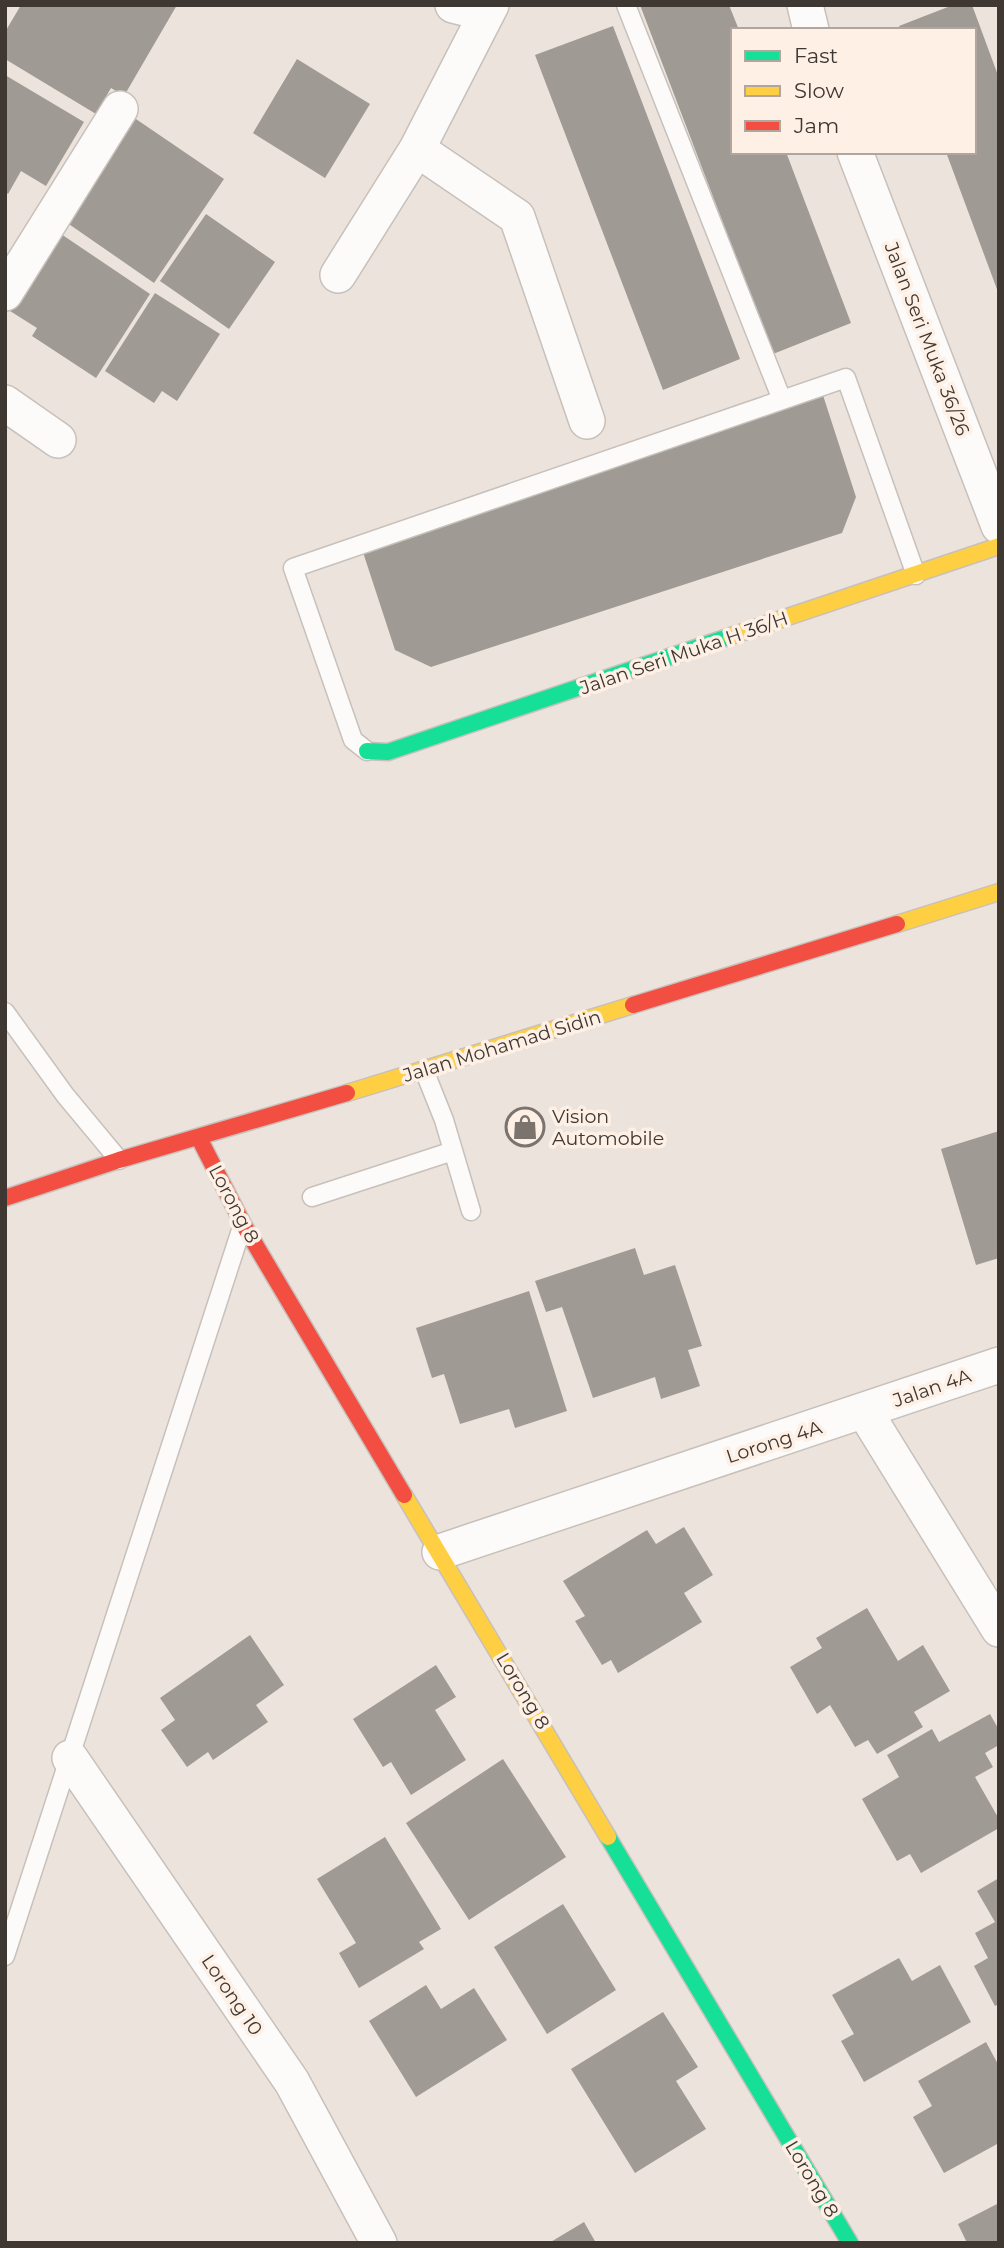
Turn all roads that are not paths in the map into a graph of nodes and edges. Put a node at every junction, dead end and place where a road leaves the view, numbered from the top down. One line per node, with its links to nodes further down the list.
1 (626, 5): 10 (lane)
2 (805, 5): 4 (street)
3 (476, 8): 6 (street)
4 (811, 28)
5 (120, 109): 9 (street)
6 (417, 149): 8 (street); 12 (street)
7 (856, 154): 14 (street, Jalan Seri Muka 36/26)
8 (338, 275)
9 (5, 293)
10 (782, 400): 16 (lane); 17 (lane)
11 (5, 403): 13 (street)
12 (587, 421)
13 (58, 440)
14 (999, 526)
15 (999, 545): 16 (street, Jalan Seri Muka H 36/H)
16 (916, 575): 17 (street, Jalan Seri Muka H 36/H)
17 (367, 751)
18 (999, 892): 20 (street, Jalan Mohamad Sidin)
19 (5, 1012): 23 (lane)
20 (424, 1070): 21 (street, Jalan Mohamad Sidin); 22 (lane)
21 (199, 1138): 23 (street, Jalan Mohamad Sidin); 27 (street, Lorong 8)
22 (453, 1151): 24 (lane); 26 (lane)
23 (119, 1160): 25 (street, Jalan Mohamad Sidin)
24 (312, 1197)
25 (5, 1198)
26 (471, 1211)
27 (243, 1224): 30 (street, Lorong 8); 32 (lane)
28 (999, 1365): 29 (street, Jalan 4A)
29 (865, 1412): 30 (street, Lorong 4A); 31 (street)
30 (440, 1552): 35 (street, Lorong 8)
31 (999, 1629)
32 (70, 1758): 33 (lane); 34 (street, Lorong 10)
33 (5, 1956)
34 (379, 2243)
35 (850, 2243)

